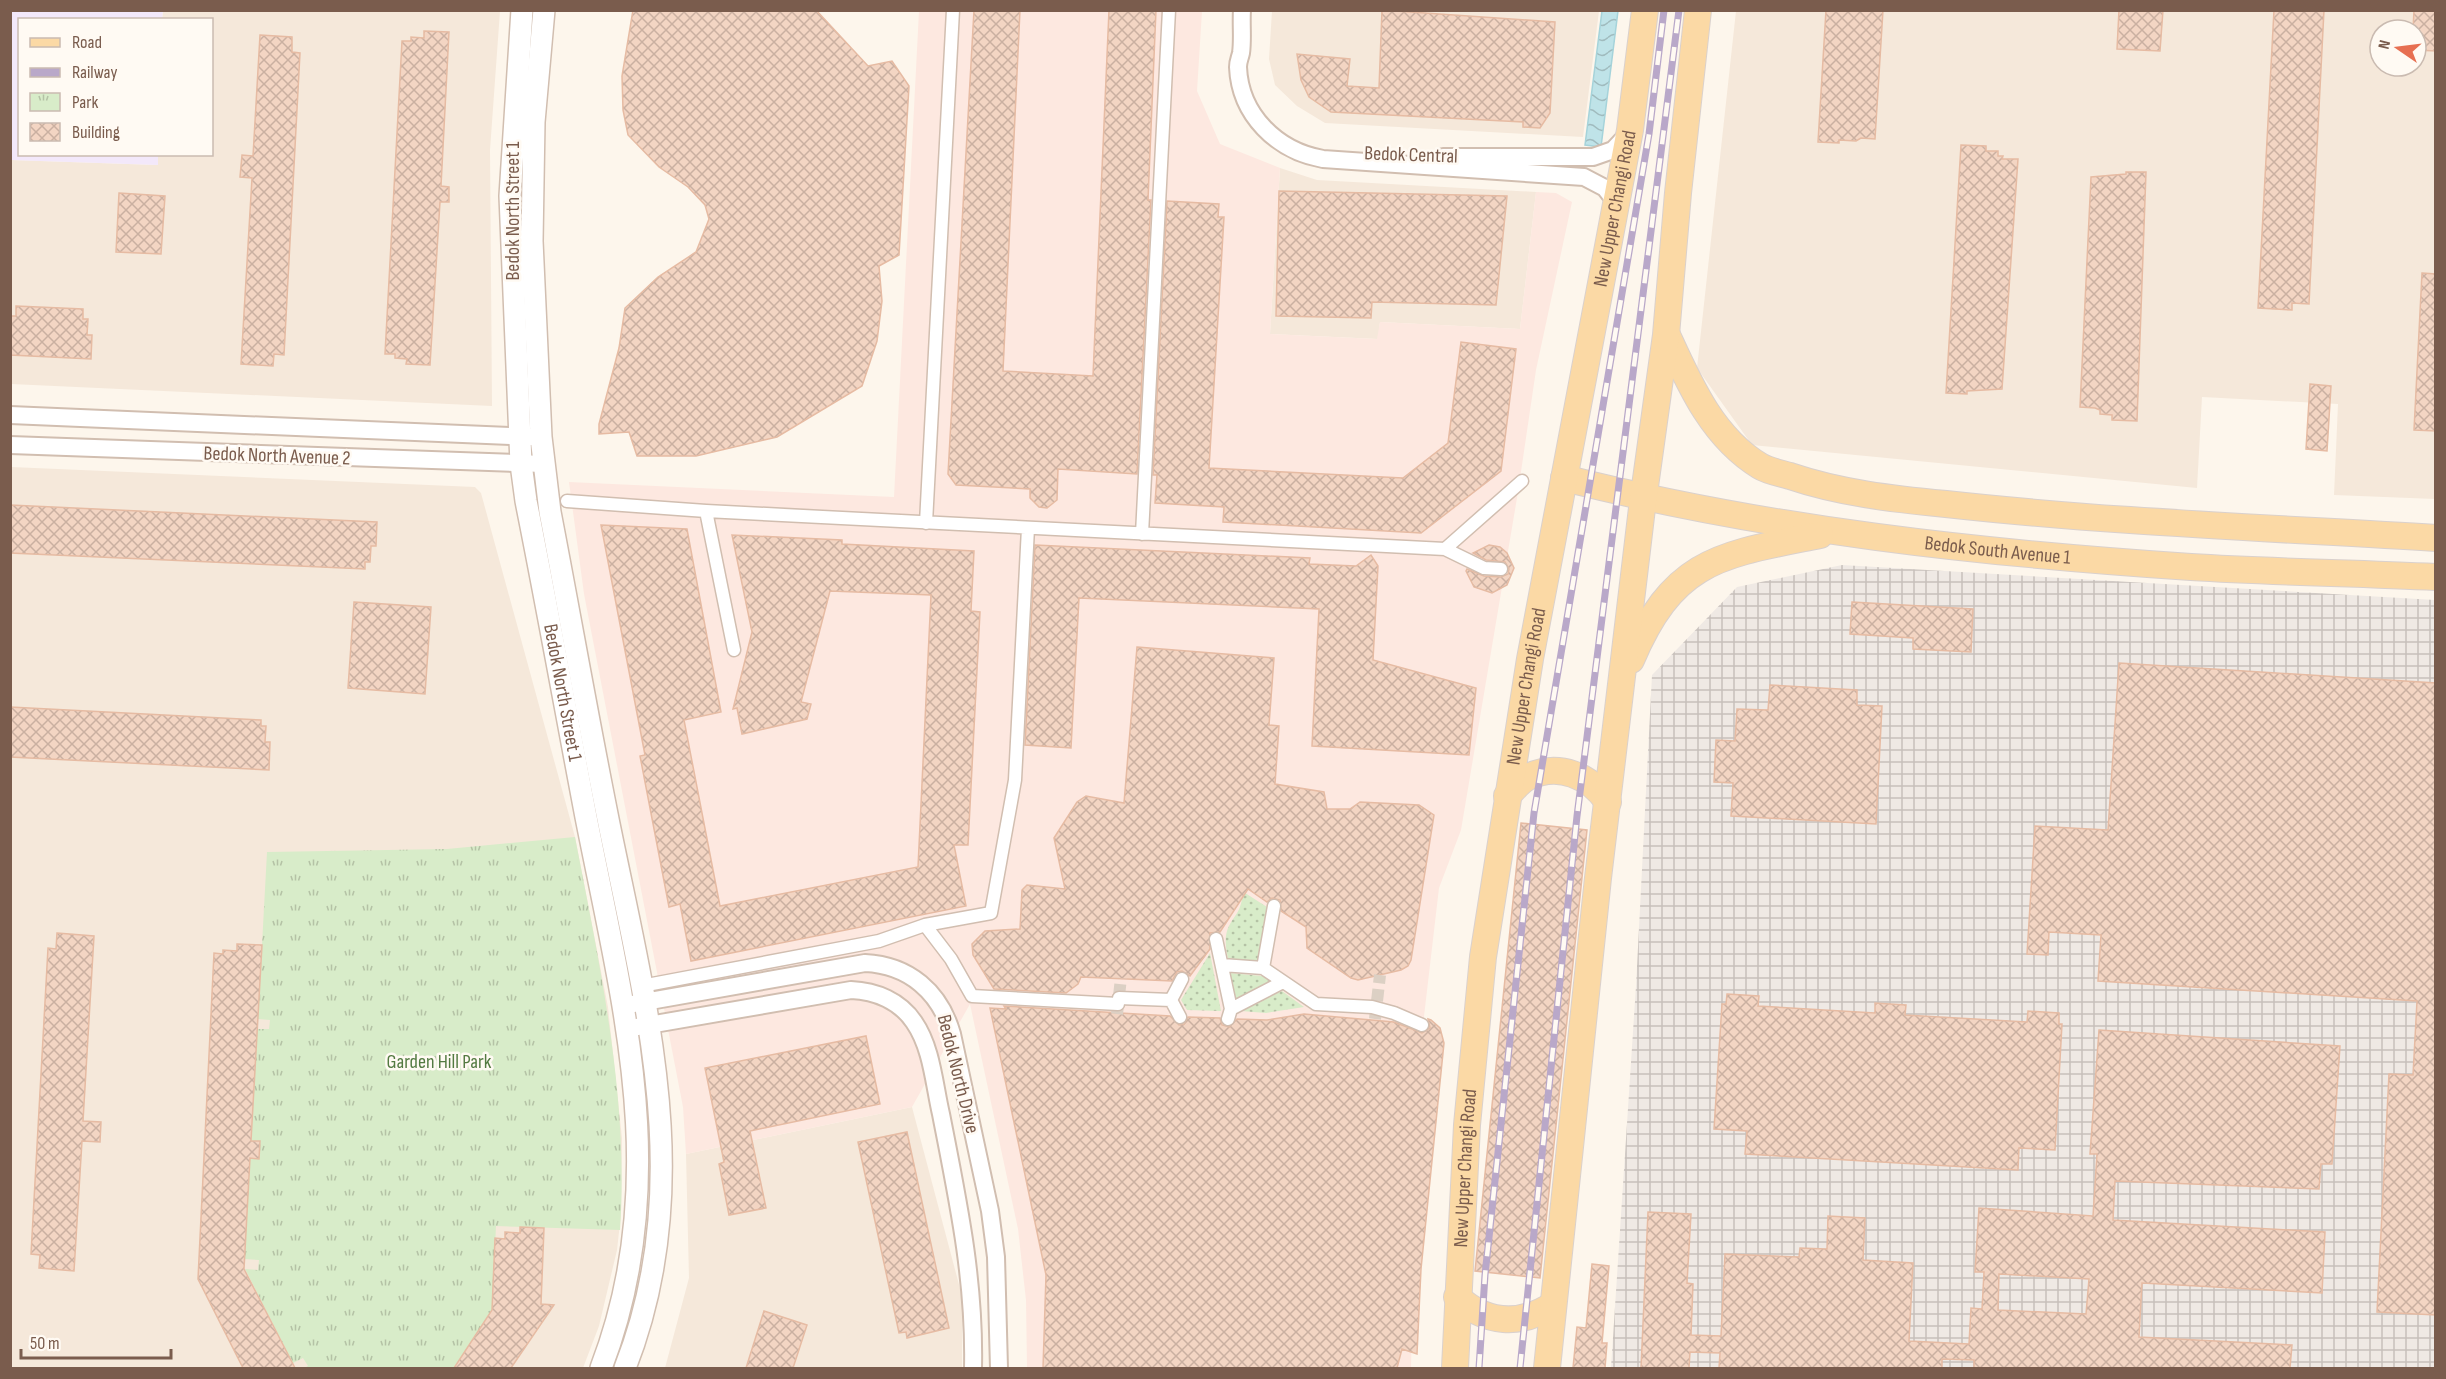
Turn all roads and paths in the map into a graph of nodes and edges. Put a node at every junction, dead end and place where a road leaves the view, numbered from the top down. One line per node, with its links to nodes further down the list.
1 (522, 10): 13 (street, Bedok North Street 1)
2 (544, 10): 14 (street, Bedok North Street 1)
3 (953, 10): 23 (street)
4 (1169, 10): 26 (street)
5 (1242, 10): 8 (street, Bedok Central)
6 (1646, 10): 9 (main road, New Upper Changi Road)
7 (1698, 10): 11 (main road)
8 (1241, 52): 9 (street, Bedok Central); 10 (street, Bedok Central)
9 (1630, 130): 10 (main road, New Upper Changi Road)
10 (1616, 202): 18 (main road, New Upper Changi Road)
11 (1666, 334): 20 (main road); 27 (main road, Bedok South Avenue 1)
12 (10, 415): 13 (street, Bedok North Avenue 2)
13 (519, 436): 14 (street, Bedok North Avenue 2); 16 (street, Bedok North Street 1)
14 (541, 437): 17 (street, Bedok North Street 1)
15 (10, 445): 16 (street, Bedok North Avenue 2)
16 (521, 464): 17 (street, Bedok North Avenue 2); 44 (street, Bedok North Street 1)
17 (544, 464): 42 (street, Bedok North Street 1)
18 (1564, 478): 20 (main road, Bedok South Avenue 1); 33 (main road, New Upper Changi Road)
19 (1522, 481): 28 (street)
20 (1644, 498): 25 (main road, Bedok South Avenue 1); 32 (main road)
21 (567, 501): 22 (street)
22 (706, 511): 23 (street); 31 (street)
23 (926, 523): 24 (street)
24 (1028, 528): 26 (street); 36 (street)
25 (1835, 531): 30 (main road, Bedok South Avenue 1); 32 (main road)
26 (1142, 534): 28 (street)
27 (2436, 538)
28 (1445, 549): 29 (street)
29 (1501, 569)
30 (2436, 578)
31 (734, 650)
32 (1620, 686): 34 (main road)
33 (1507, 796): 34 (main road); 49 (main road, New Upper Changi Road)
34 (1608, 802): 50 (main road)
35 (1274, 906): 39 (street)
36 (925, 926): 42 (street); 43 (street)
37 (1216, 939): 38 (street)
38 (1221, 965): 39 (street); 41 (street)
39 (1263, 968): 41 (street)
40 (1182, 980): 43 (street)
41 (1283, 982): 47 (street)
42 (649, 993): 44 (street, Bedok North Drive); 46 (street, Bedok North Street 1); 54 (street, Bedok North Drive)
43 (1171, 1000): 45 (street)
44 (624, 1005): 48 (street, Bedok North Street 1)
45 (1180, 1017)
46 (649, 1025): 48 (street, Bedok North Drive); 52 (street, Bedok North Street 1); 53 (street, Bedok North Drive)
47 (1422, 1025)
48 (627, 1029): 51 (street, Bedok North Street 1)
49 (1457, 1297): 50 (main road); 55 (main road, New Upper Changi Road)
50 (1553, 1305): 56 (main road)
51 (601, 1368)
52 (625, 1368)
53 (973, 1368)
54 (999, 1368)
55 (1455, 1368)
56 (1547, 1368)

